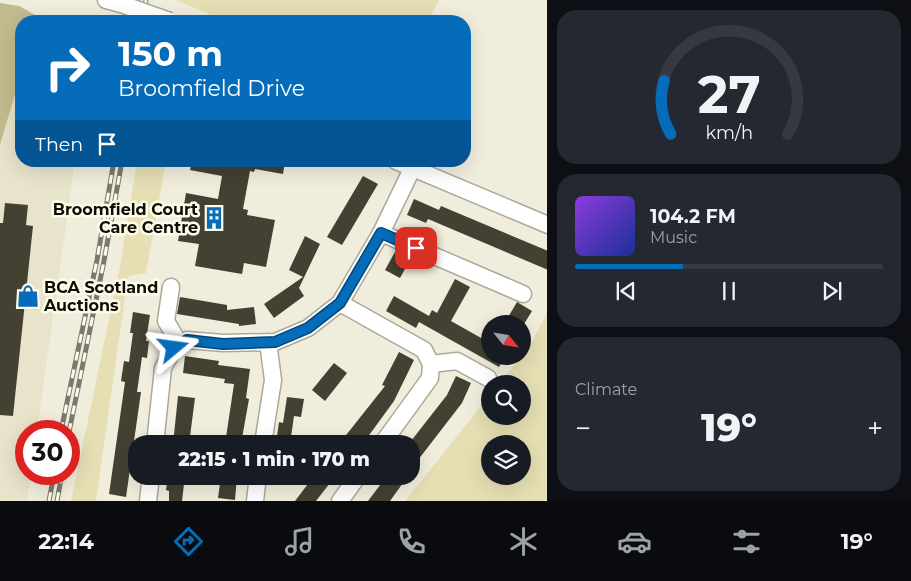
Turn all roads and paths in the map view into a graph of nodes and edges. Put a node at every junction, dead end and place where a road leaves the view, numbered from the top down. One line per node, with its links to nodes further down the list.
1 (113, 2): 2 (street, bridge)
2 (152, 15)
3 (408, 167): 4 (street)
4 (412, 169): 5 (street); 6 (street)
5 (547, 225)
6 (381, 233): 8 (street); 9 (street)
7 (171, 287): 11 (street)
8 (523, 294)
9 (340, 303): 10 (street); 12 (street)
10 (268, 342): 11 (street); 15 (street)
11 (180, 344): 14 (street)
12 (431, 364): 13 (street); 16 (street)
13 (483, 375)
14 (155, 435)
15 (264, 435)
16 (389, 435)
17 (150, 485): 20 (street)
18 (257, 485): 21 (street)
19 (352, 485): 22 (street)
20 (148, 501)
21 (255, 501)
22 (340, 501)

